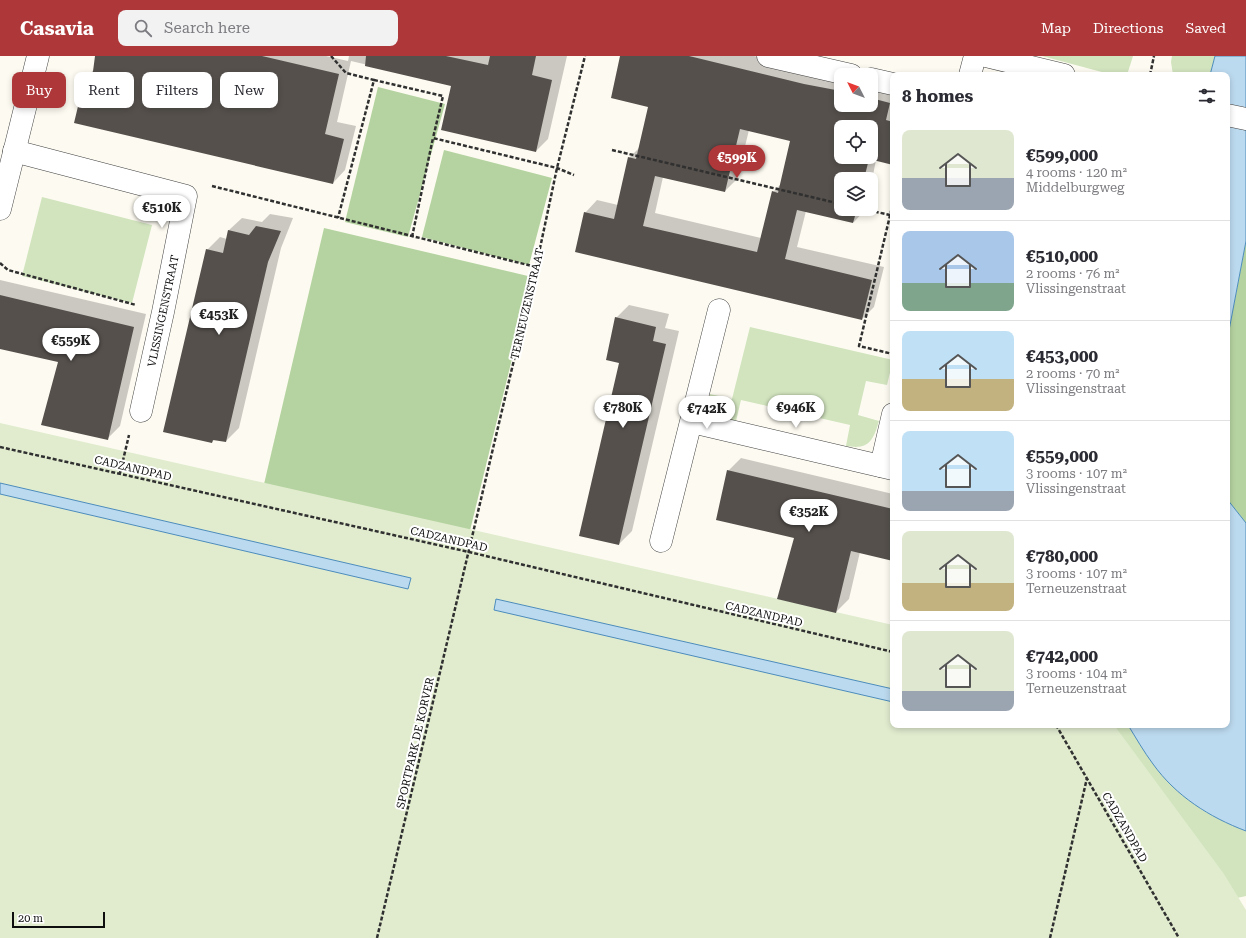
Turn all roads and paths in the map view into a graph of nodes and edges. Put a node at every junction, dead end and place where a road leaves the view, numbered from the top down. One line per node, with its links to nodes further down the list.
1 (38, 56): 19 (street)
2 (330, 56): 12 (path)
3 (585, 56): 20 (path, TERNEUZENSTRAAT)
4 (768, 56): 8 (street)
5 (974, 56): 9 (street)
6 (988, 56): 10 (street)
7 (1154, 56): 11 (path)
8 (834, 71)
9 (971, 72)
10 (1052, 72)
11 (1151, 72)
12 (374, 80): 17 (path); 27 (path)
13 (878, 81): 14 (street)
14 (890, 83)
15 (1230, 116): 16 (street)
16 (1246, 119)
17 (433, 138): 20 (path); 28 (path)
18 (612, 150): 23 (path)
19 (14, 151): 22 (street); 24 (street)
20 (557, 168): 21 (path); 30 (path, TERNEUZENSTRAAT)
21 (574, 175)
22 (186, 196): 27 (path); 32 (street, VLISSINGENSTRAAT)
23 (834, 202)
24 (0, 209)
25 (878, 212): 26 (path)
26 (890, 215): 33 (path)
27 (338, 218): 28 (path)
28 (412, 237): 30 (path)
29 (0, 263): 32 (path)
30 (536, 267): 41 (path, TERNEUZENSTRAAT)
31 (719, 310): 35 (street)
32 (163, 312): 34 (street, VLISSINGENSTRAAT)
33 (890, 353)
34 (141, 411): 39 (path)
35 (692, 422): 38 (street); 40 (street)
36 (890, 440): 38 (street)
37 (0, 447): 39 (path, CADZANDPAD)
38 (887, 467)
39 (120, 473): 41 (path, CADZANDPAD)
40 (661, 541)
41 (469, 552): 42 (path, CADZANDPAD); 45 (path, SPORTPARK DE KORVER)
42 (890, 651)
43 (1058, 728): 44 (path, CADZANDPAD)
44 (1087, 778): 46 (path); 47 (path, CADZANDPAD)
45 (377, 938)
46 (1050, 938)
47 (1179, 938)

